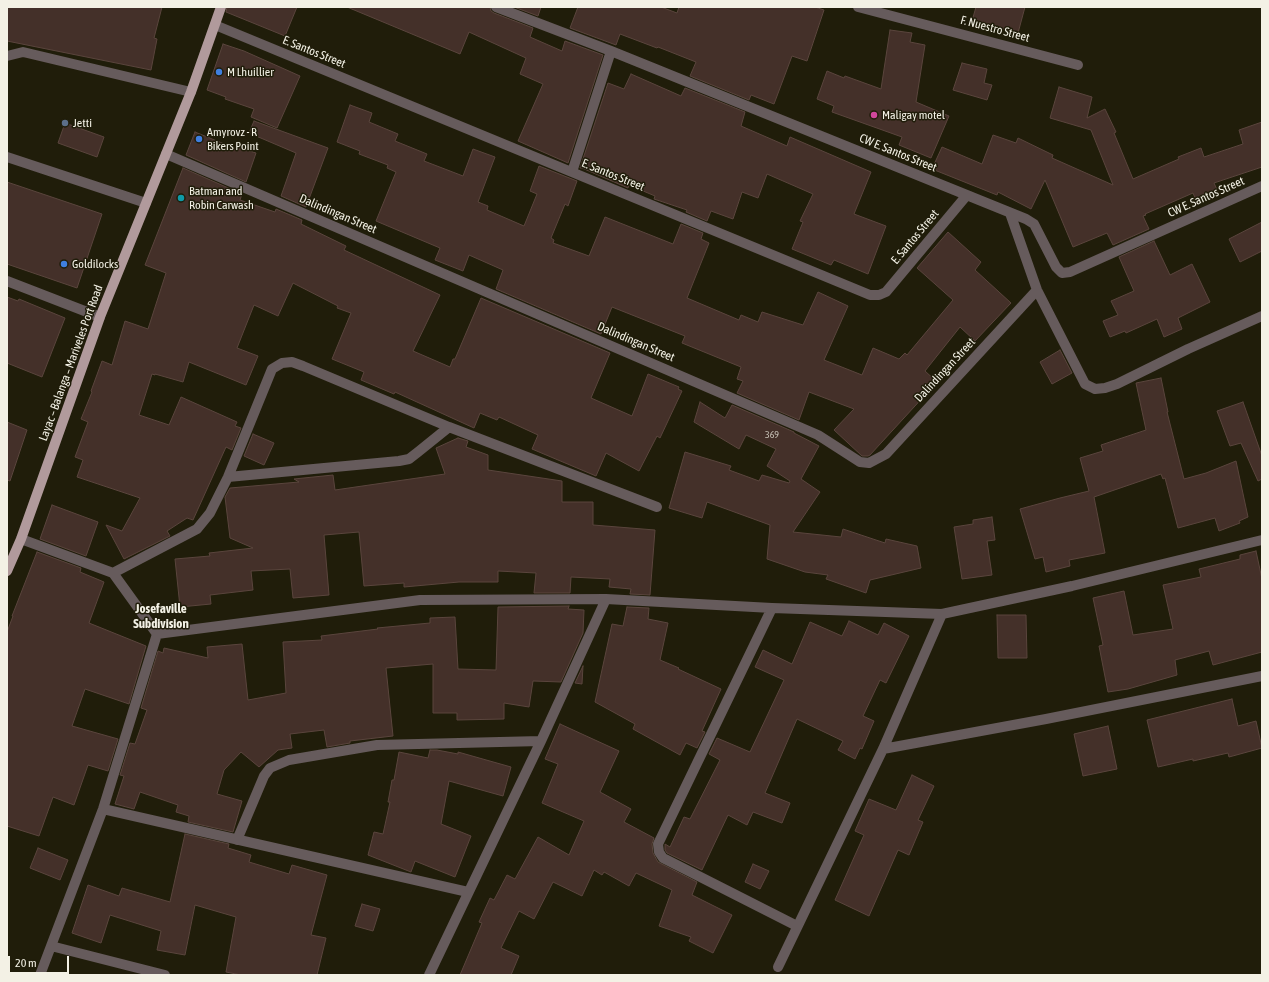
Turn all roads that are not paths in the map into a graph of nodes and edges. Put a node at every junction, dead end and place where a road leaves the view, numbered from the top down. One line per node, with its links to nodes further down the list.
1 (221, 7): 4 (main road, Layac – Balanga – Mariveles Port Road)
2 (496, 7): 5 (street, CW E. Santos Street)
3 (858, 7): 7 (street, F. Nuestro Street)
4 (215, 25): 8 (main road, Layac – Balanga – Mariveles Port Road); 11 (street, E. Santos Street)
5 (611, 51): 11 (street); 13 (street, CW E. Santos Street)
6 (7, 56): 8 (street)
7 (1078, 64)
8 (192, 92): 9 (main road, Layac – Balanga – Mariveles Port Road)
9 (166, 154): 14 (main road, Layac – Balanga – Mariveles Port Road); 17 (street, Dalindingan Street)
10 (7, 157): 14 (street)
11 (572, 172): 13 (street, E. Santos Street)
12 (1262, 186): 15 (street, CW E. Santos Street)
13 (966, 195): 15 (street, CW E. Santos Street)
14 (146, 203): 19 (main road, Layac – Balanga – Mariveles Port Road)
15 (1010, 213): 17 (street)
16 (7, 281): 19 (street)
17 (1037, 290): 18 (street)
18 (1262, 316)
19 (100, 318): 23 (main road, Layac – Balanga – Mariveles Port Road)
20 (449, 427): 21 (street); 21 (street); 22 (street)
21 (228, 477): 26 (street)
22 (658, 507)
23 (21, 539): 25 (main road, Layac – Balanga – Mariveles Port Road); 26 (street)
24 (1262, 540): 29 (street)
25 (7, 570)
26 (113, 574): 30 (street)
27 (606, 599): 28 (street); 30 (street); 32 (street)
28 (772, 608): 29 (street); 37 (street)
29 (942, 614): 33 (street)
30 (157, 634): 34 (street)
31 (1262, 676): 33 (street)
32 (541, 741): 35 (street); 36 (street)
33 (882, 749): 37 (street)
34 (103, 809): 35 (street); 38 (street)
35 (237, 840): 36 (street)
36 (468, 892): 42 (street)
37 (797, 926): 39 (street)
38 (51, 946): 40 (street); 41 (street)
39 (778, 967)
40 (40, 975)
41 (165, 975)
42 (429, 975)

